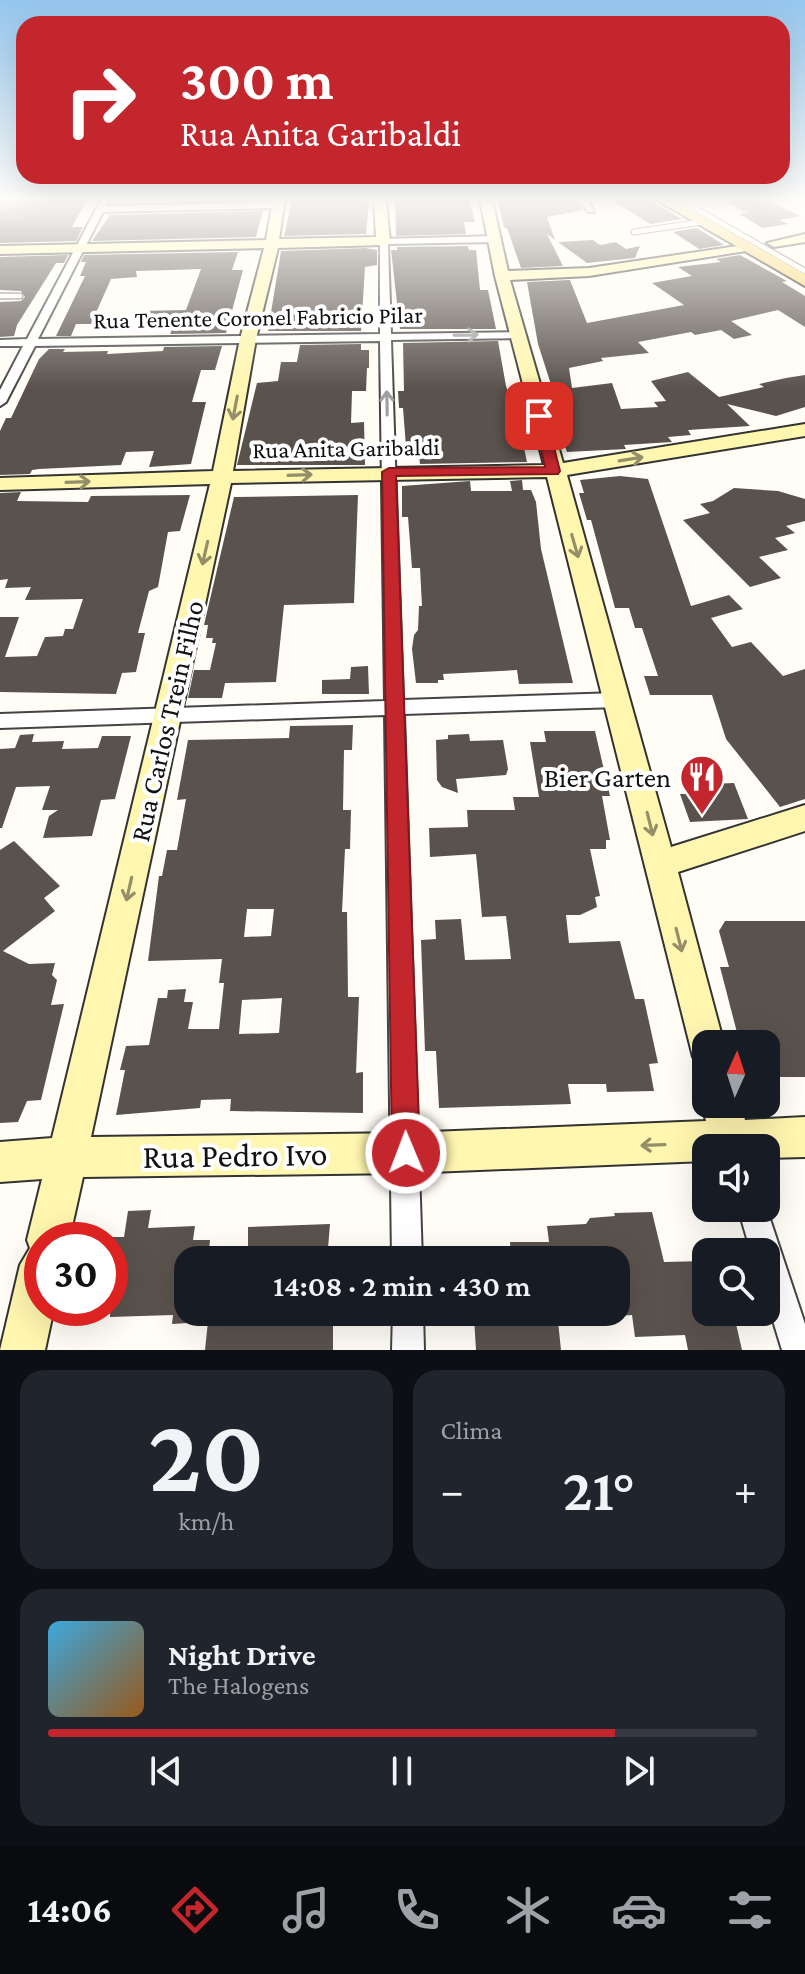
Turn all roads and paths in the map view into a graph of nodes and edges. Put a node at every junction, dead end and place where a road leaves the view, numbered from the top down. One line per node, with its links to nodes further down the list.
1 (72, 263): 15 (street)
2 (267, 263): 13 (street, Rua Carlos Trein Filho)
3 (383, 263): 12 (street)
4 (500, 263): 7 (street)
5 (646, 263): 7 (street)
6 (774, 263): 8 (main road)
7 (502, 276): 11 (street)
8 (805, 281)
9 (0, 296): 10 (lane)
10 (20, 296)
11 (518, 335): 12 (street, Rua Tenente Coronel Fabricio Pilar, one-way to 11); 18 (street)
12 (385, 336): 13 (street, Rua Tenente Coronel Fabricio Pilar); 19 (street, one-way to 12)
13 (248, 339): 15 (street, Rua Tenente Coronel Fabricio Pilar); 20 (street, Rua Carlos Trein Filho, one-way to 20)
14 (0, 343): 15 (street, Rua Tenente Coronel Fabricio Pilar)
15 (31, 343): 16 (street)
16 (0, 402)
17 (800, 428): 18 (street, Rua Anita Garibaldi, one-way to 17)
18 (553, 471): 19 (street, Rua Anita Garibaldi); 22 (street, one-way to 22)
19 (389, 472): 20 (street, Rua Anita Garibaldi, one-way to 19); 23 (street)
20 (222, 477): 21 (street, Rua Anita Garibaldi, one-way to 20); 24 (street, Rua Carlos Trein Filho, one-way to 24)
21 (0, 484)
22 (618, 700): 23 (street); 27 (street, one-way to 27)
23 (395, 707): 24 (street); 32 (street)
24 (169, 715): 25 (street); 33 (street, Rua Carlos Trein Filho, one-way to 33)
25 (0, 721)
26 (805, 818): 27 (street)
27 (660, 864): 28 (street, one-way to 28)
28 (702, 1030)
29 (805, 1137): 30 (street, Rua Pedro Ivo)
30 (780, 1140)
31 (692, 1146): 32 (street, Rua Pedro Ivo, one-way to 32)
32 (406, 1153): 33 (street, Rua Pedro Ivo); 37 (street)
33 (68, 1157): 34 (street, Rua Pedro Ivo); 35 (street, Rua Carlos Trein Filho)
34 (0, 1162)
35 (52, 1222)
36 (757, 1222): 42 (street)
37 (407, 1246)
38 (28, 1326): 40 (street)
39 (408, 1326): 41 (street)
40 (22, 1350)
41 (408, 1350)
42 (798, 1350)

